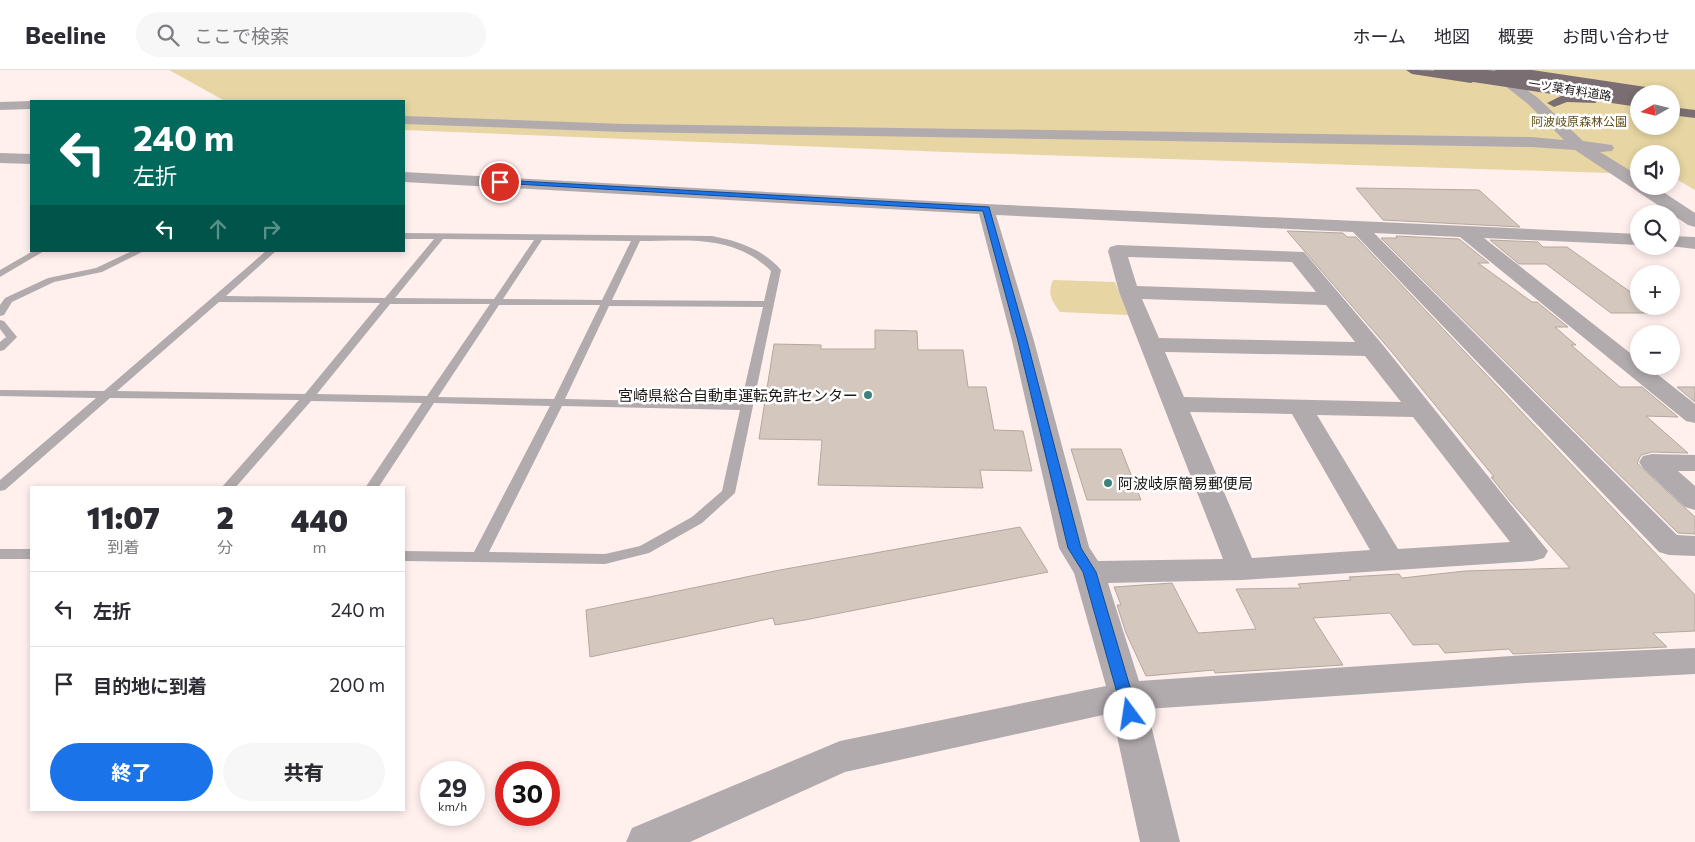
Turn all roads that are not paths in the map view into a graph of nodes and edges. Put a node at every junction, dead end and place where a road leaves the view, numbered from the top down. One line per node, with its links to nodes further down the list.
1 (1412, 70): 5 (main road)
2 (1441, 70): 9 (main road, 一ツ葉有料道路, bridge)
3 (1474, 70): 7 (main road, 一ツ葉有料道路)
4 (1480, 70): 5 (main road)
5 (1508, 75): 6 (main road); 8 (main road); 13 (street); 25 (street)
6 (1630, 92)
7 (1630, 93)
8 (1596, 99): 13 (main road); 14 (main road)
9 (1630, 99)
10 (1680, 99): 12 (main road)
11 (1680, 101): 17 (main road)
12 (1695, 102)
13 (1554, 103): 21 (street)
14 (1630, 105)
15 (0, 106): 16 (street)
16 (30, 106)
17 (1695, 108)
18 (1680, 112): 19 (main road)
19 (1695, 114)
20 (405, 116): 23 (street)
21 (1569, 116)
22 (405, 120): 23 (street)
23 (490, 122): 25 (street)
24 (1584, 128): 26 (street)
25 (1578, 145): 26 (street); 31 (street)
26 (1606, 148): 29 (street)
27 (0, 158): 28 (street)
28 (30, 159)
29 (1630, 163)
30 (405, 177): 35 (street)
31 (1630, 179)
32 (1680, 194): 34 (street)
33 (1656, 195): 37 (street)
34 (1695, 204)
35 (986, 208): 36 (street); 86 (street)
36 (1187, 217): 38 (street); 50 (street)
37 (1695, 220)
38 (1357, 226): 39 (street); 79 (street)
39 (1464, 231): 44 (street); 73 (street)
40 (405, 236): 41 (lane)
41 (441, 236): 42 (lane); 55 (lane)
42 (540, 237): 43 (lane); 56 (lane)
43 (637, 238): 57 (lane); 58 (lane)
44 (1630, 240)
45 (1680, 242): 46 (street)
46 (1695, 243)
47 (38, 252): 51 (lane)
48 (138, 252): 59 (lane)
49 (271, 252): 53 (lane)
50 (1202, 253): 52 (street); 54 (street)
51 (0, 274)
52 (1129, 292): 54 (street); 61 (street)
53 (218, 299): 55 (lane); 65 (lane)
54 (1332, 299): 63 (street)
55 (387, 301): 56 (lane); 66 (lane)
56 (497, 303): 57 (lane); 67 (lane)
57 (606, 303): 58 (lane); 68 (lane)
58 (768, 304): 70 (lane)
59 (0, 313)
60 (0, 323): 62 (lane)
61 (1151, 345): 63 (street); 69 (street)
62 (0, 348)
63 (1374, 349): 72 (street)
64 (0, 394): 65 (lane)
65 (107, 395): 66 (lane); 77 (lane)
66 (308, 397): 67 (lane); 75 (lane)
67 (432, 399): 68 (lane); 76 (lane)
68 (558, 402): 70 (lane); 83 (lane)
69 (1175, 404): 71 (street); 85 (street)
70 (746, 407): 83 (lane)
71 (1302, 409): 72 (street); 84 (street)
72 (1422, 410): 84 (street)
73 (1695, 416)
74 (1695, 463): 78 (street)
75 (229, 486)
76 (372, 486)
77 (0, 487)
78 (1695, 501)
79 (1695, 546)
80 (0, 554): 81 (lane)
81 (30, 554)
82 (405, 556): 83 (lane)
83 (479, 557)
84 (1390, 560): 85 (street)
85 (1242, 569): 86 (street)
86 (1089, 572): 88 (street)
87 (1695, 661): 88 (street)
88 (1126, 696): 89 (street); 90 (street)
89 (646, 842)
90 (1160, 842)

